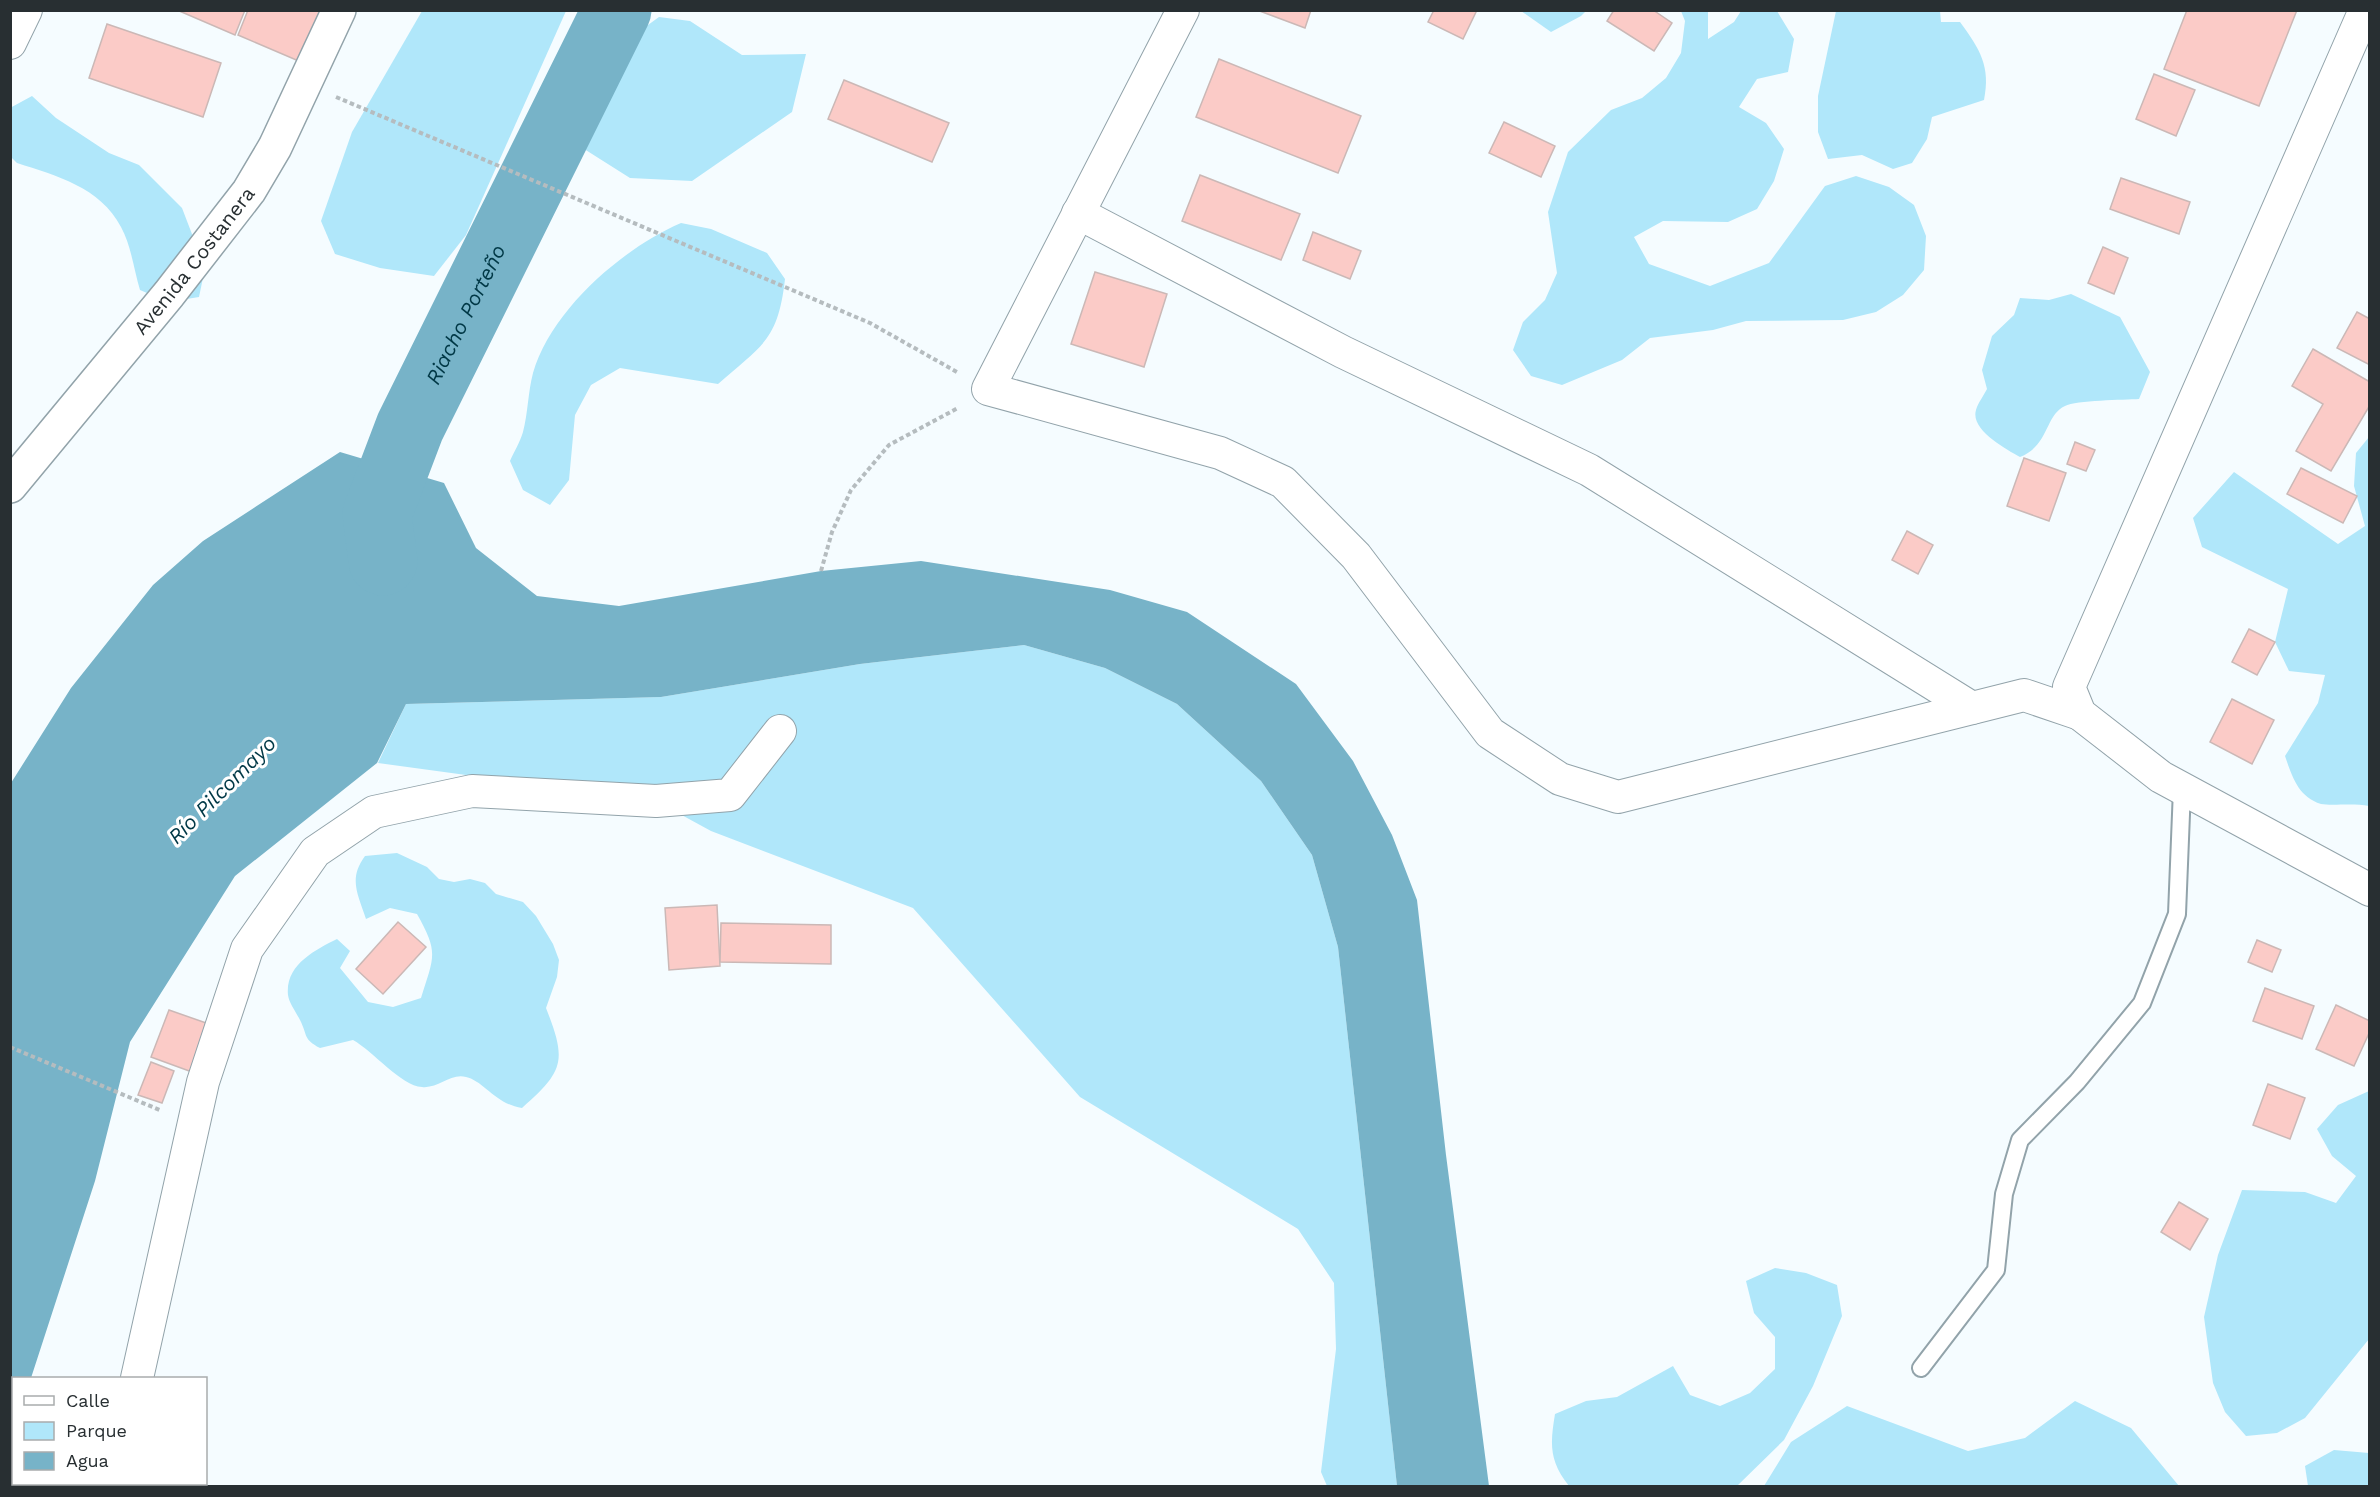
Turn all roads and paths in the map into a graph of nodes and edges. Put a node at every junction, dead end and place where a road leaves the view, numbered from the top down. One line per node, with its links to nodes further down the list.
1 (26, 10): 5 (street)
2 (339, 10): 6 (street, Avenida Costanera)
3 (1183, 10): 7 (street)
4 (2365, 10): 12 (street)
5 (10, 43)
6 (305, 84): 8 (path); 9 (street, Avenida Costanera)
7 (1078, 213): 8 (street); 11 (street)
8 (988, 389): 10 (path); 11 (street)
9 (10, 486)
10 (821, 571)
11 (1972, 708): 12 (street)
12 (2080, 714): 14 (street)
13 (780, 731): 19 (street)
14 (2182, 789): 15 (street); 18 (lane)
15 (2370, 890)
16 (10, 1047): 17 (path)
17 (154, 1108)
18 (1921, 1368)
19 (137, 1377)

